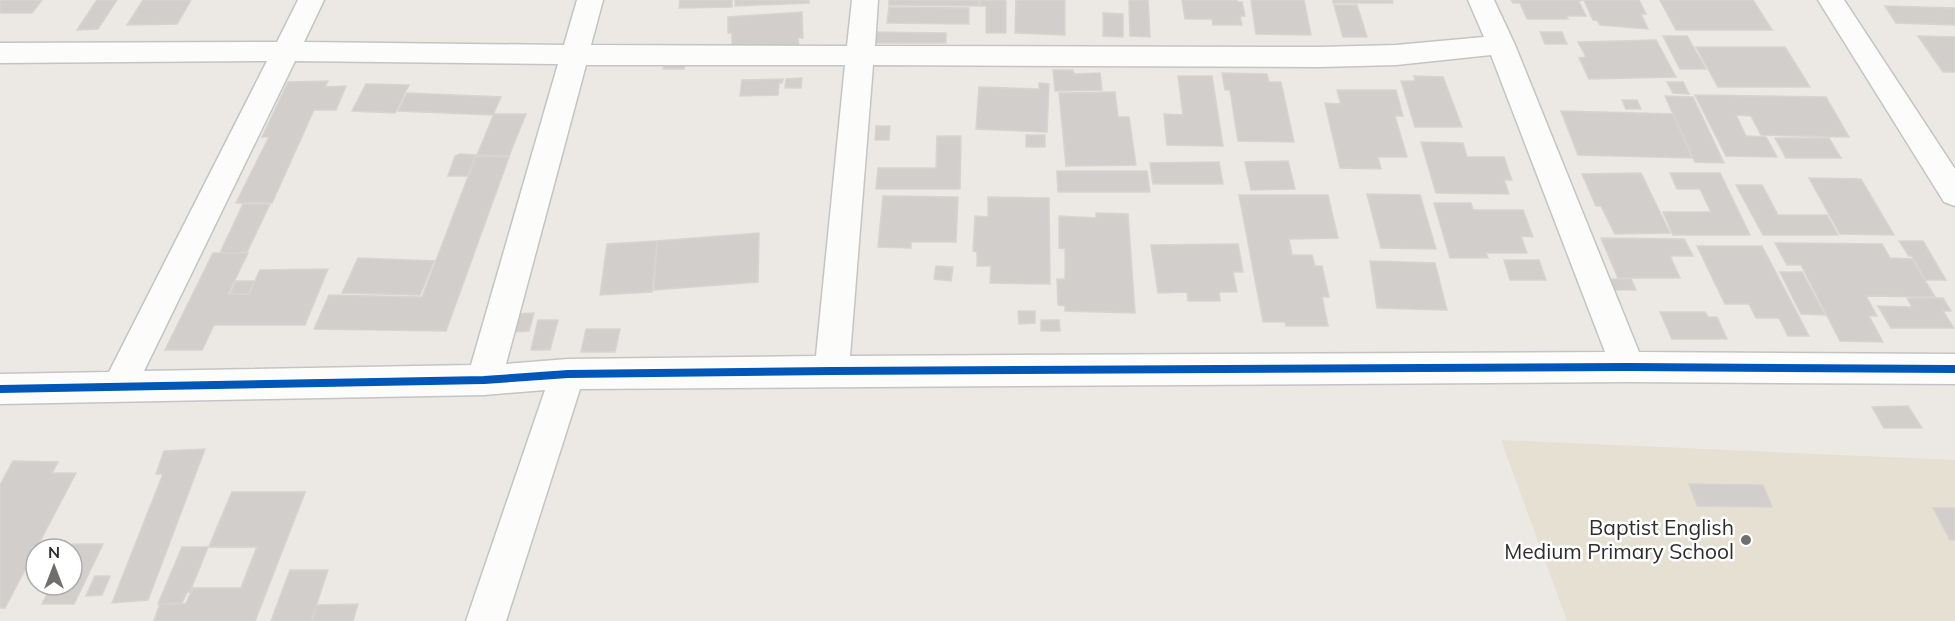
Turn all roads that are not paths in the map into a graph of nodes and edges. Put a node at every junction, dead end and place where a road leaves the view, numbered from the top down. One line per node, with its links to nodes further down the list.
1 (311, 0): 8 (street)
2 (590, 0): 9 (street)
3 (865, 0): 10 (street)
4 (1481, 0): 6 (street)
5 (1831, 0): 11 (street)
6 (1501, 45): 10 (street); 13 (street)
7 (0, 53): 8 (street)
8 (286, 53): 9 (street); 18 (street)
9 (576, 55): 10 (street); 17 (street)
10 (859, 55): 15 (street)
11 (1946, 165): 12 (street)
12 (1955, 194)
13 (1628, 368): 14 (street); 15 (street)
14 (1955, 369)
15 (832, 371): 16 (street)
16 (568, 375): 17 (street); 20 (street)
17 (484, 380): 18 (street)
18 (119, 387): 19 (street)
19 (0, 389)
20 (486, 621)

